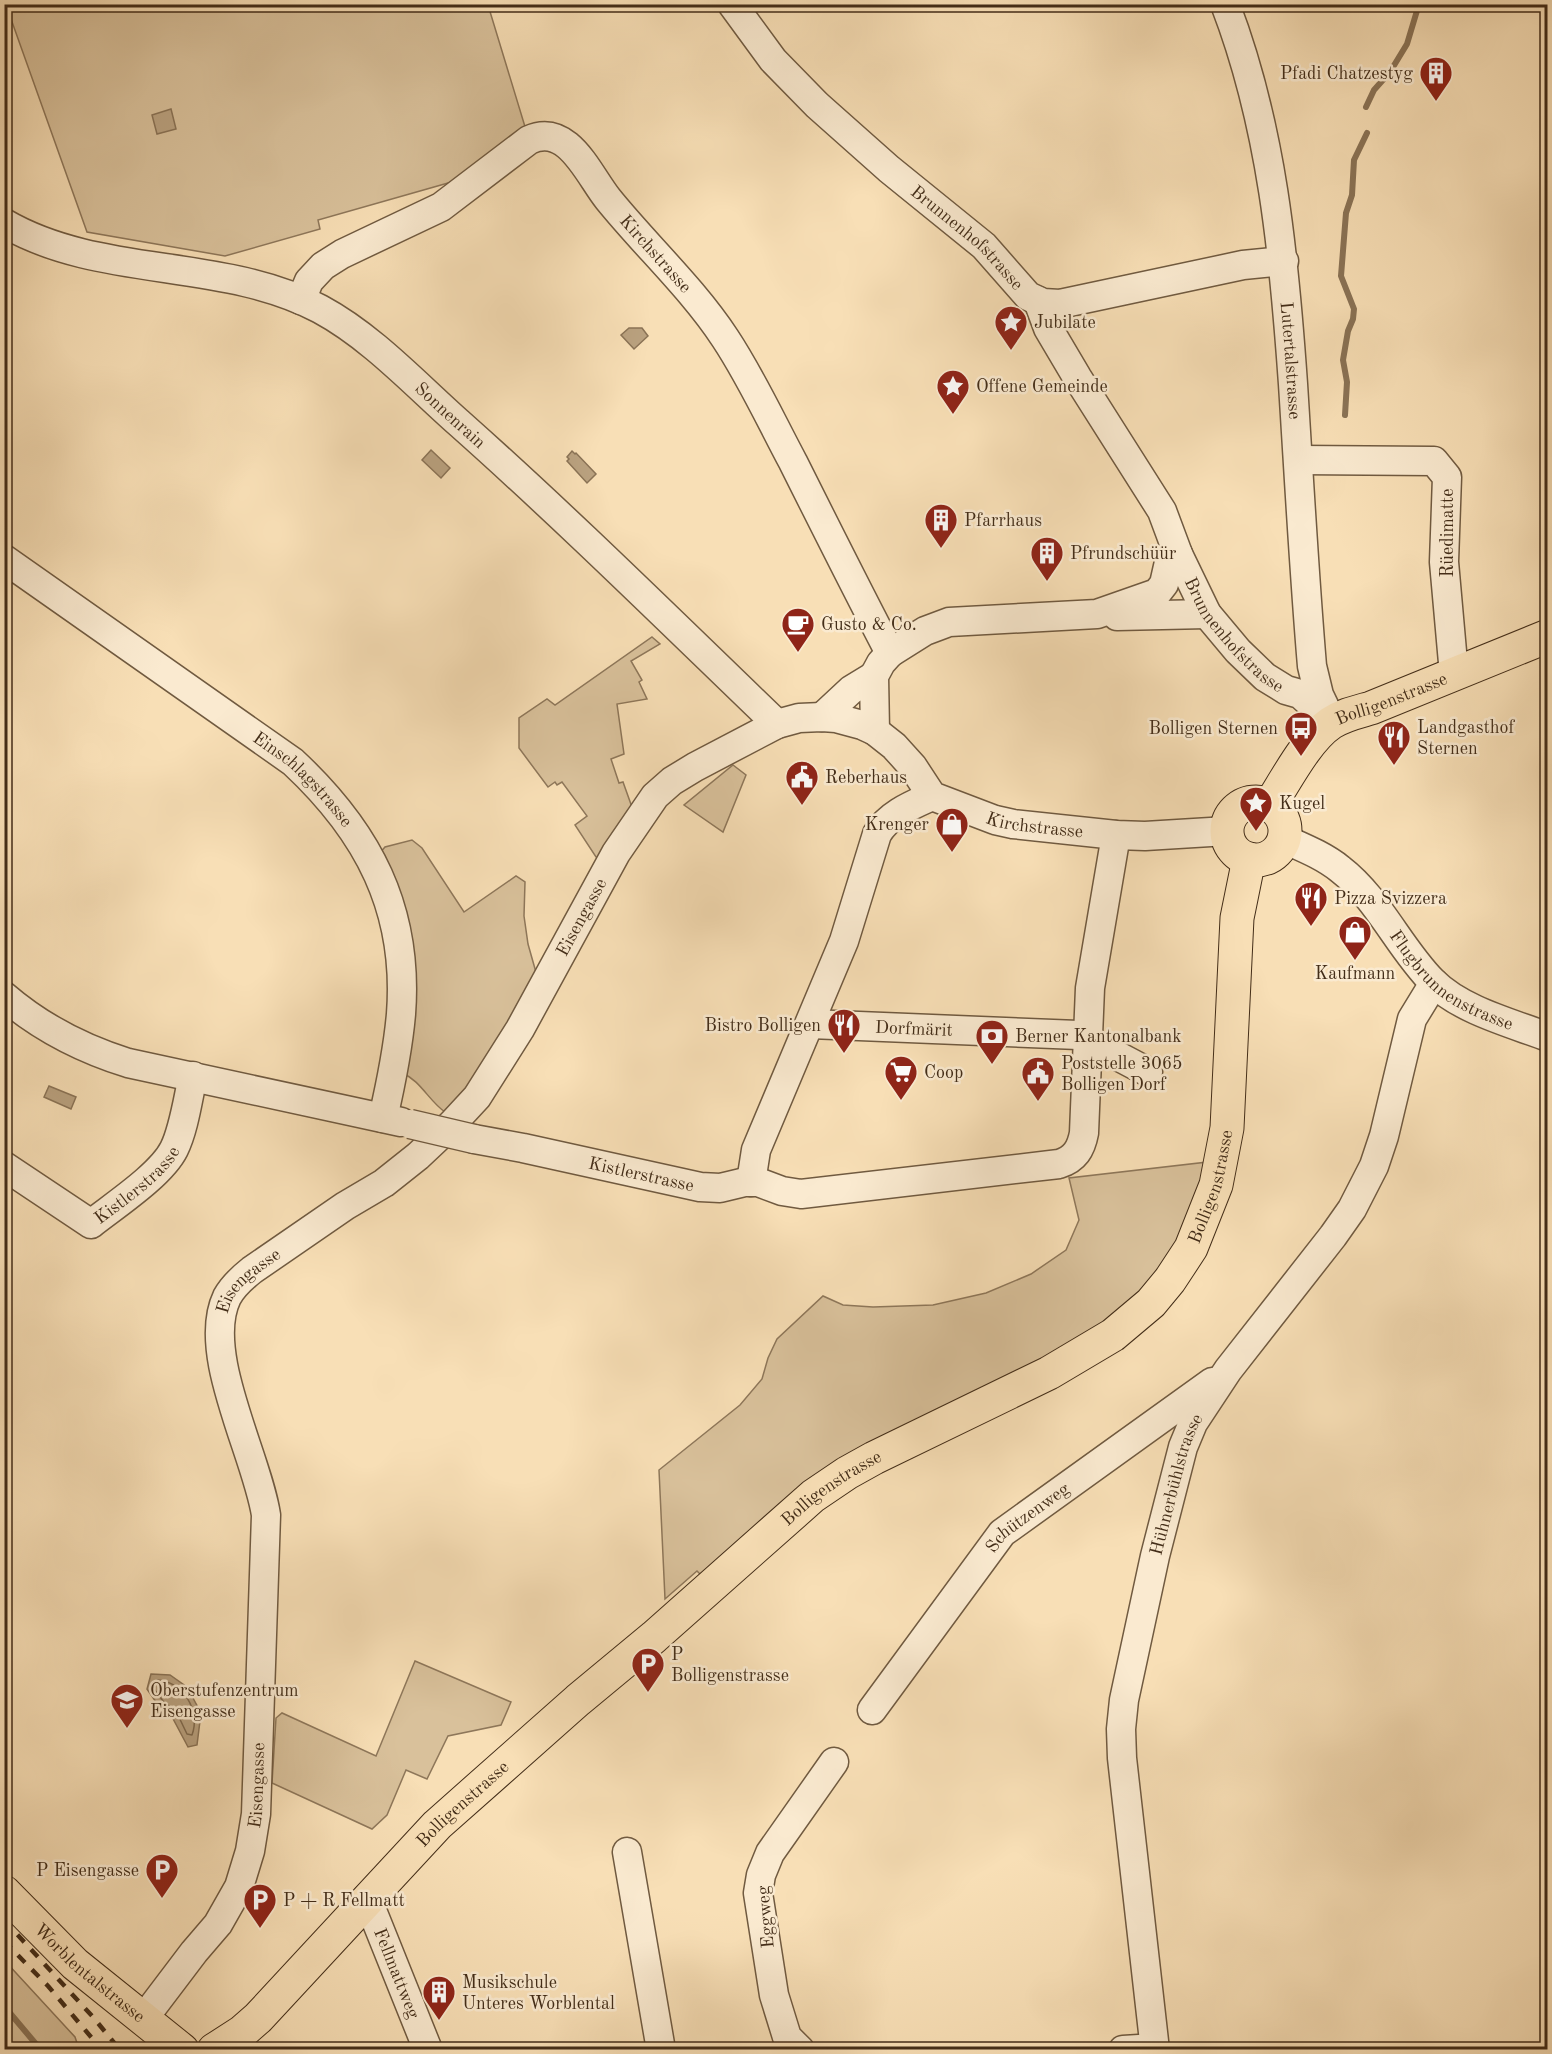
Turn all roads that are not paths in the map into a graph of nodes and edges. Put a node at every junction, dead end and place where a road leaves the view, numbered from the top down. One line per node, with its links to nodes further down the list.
1 (732, 4): 6 (street, Brunnenhofstrasse)
2 (1225, 4): 4 (street, Lutertalstrasse)
3 (4, 223): 5 (street, Sonnenrain)
4 (1284, 261): 6 (street); 7 (street, Lutertalstrasse)
5 (301, 300): 13 (street, Kirchstrasse); 17 (street, Sonnenrain)
6 (1038, 301): 8 (street, Brunnenhofstrasse)
7 (1299, 460): 14 (street, Rüedimatte); 16 (street, Lutertalstrasse)
8 (1178, 554): 10 (street); 11 (street, Brunnenhofstrasse)
9 (4, 560): 32 (street, Einschlagstrasse)
10 (1097, 614): 11 (street); 13 (street)
11 (1207, 614): 16 (street, Brunnenhofstrasse)
12 (1548, 636): 14 (main road, Bolligenstrasse)
13 (882, 665): 15 (street); 18 (street, Kirchstrasse)
14 (1454, 674): 16 (main road, Bolligenstrasse)
15 (822, 717): 17 (street); 18 (street)
16 (1332, 722): 20 (main road, Bolligenstrasse)
17 (777, 724): 41 (street, Eisengasse)
18 (875, 731): 19 (street)
19 (933, 796): 22 (street, Kirchstrasse); 27 (street)
20 (1270, 805): 21 (main road); 23 (main road)
21 (1227, 831): 22 (street, Kirchstrasse); 24 (main road)
22 (1116, 835): 29 (street)
23 (1284, 839): 24 (main road); 25 (street, Flugbrunnenstrasse)
24 (1249, 859): 40 (main road, Bolligenstrasse)
25 (1434, 983): 28 (street, Flugbrunnenstrasse); 35 (street, Hühnerbühlstrasse)
26 (4, 996): 31 (street, Kistlerstrasse)
27 (810, 1024): 29 (street, Dorfmärit); 34 (street)
28 (1548, 1037)
29 (1088, 1041): 30 (street, Dorfmärit); 34 (street, Kistlerstrasse)
30 (1148, 1072)
31 (193, 1076): 32 (street, Kistlerstrasse); 33 (street, Kistlerstrasse)
32 (397, 1121): 34 (street, Kistlerstrasse, bridge)
33 (4, 1166)
34 (751, 1182)
35 (1228, 1370): 36 (street, Schützenweg); 42 (street, Hühnerbühlstrasse)
36 (872, 1710)
37 (834, 1762): 47 (street, Eggweg)
38 (627, 1852): 46 (street)
39 (4, 1892): 41 (main road, Worblentalstrasse)
40 (367, 1898): 44 (main road, Bolligenstrasse); 45 (street, Fellmattweg)
41 (144, 2018): 43 (main road, Worblentalstrasse)
42 (1155, 2048): 48 (street)
43 (182, 2049)
44 (214, 2049)
45 (428, 2049)
46 (661, 2049)
47 (800, 2049)
48 (1123, 2049)

